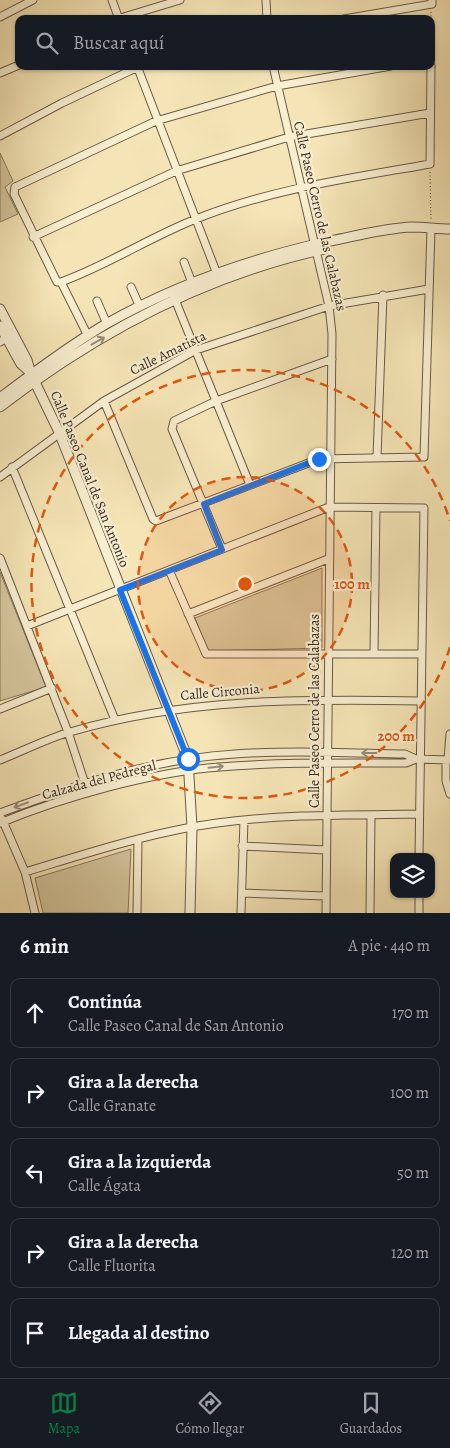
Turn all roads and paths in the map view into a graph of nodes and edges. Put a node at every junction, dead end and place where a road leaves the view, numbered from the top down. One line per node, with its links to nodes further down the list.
1 (33, 0): 11 (street)
2 (112, 0): 6 (street)
3 (180, 0): 7 (street)
4 (266, 0): 8 (street)
5 (432, 2): 9 (street); 10 (path)
6 (117, 15)
7 (128, 15)
8 (266, 15)
9 (365, 15)
10 (431, 15)
11 (0, 17)
12 (15, 67): 18 (street)
13 (130, 70): 22 (street)
14 (139, 70): 21 (street)
15 (274, 70): 19 (street, Calle Paseo Cerro de las Calabazas)
16 (368, 70): 19 (street)
17 (431, 70): 20 (street)
18 (0, 73)
19 (277, 86): 21 (street); 23 (street, Calle Paseo Cerro de las Calabazas)
20 (430, 113): 23 (street); 24 (street)
21 (156, 121): 25 (street); 30 (street)
22 (0, 136)
23 (289, 137): 25 (street); 26 (street, Calle Paseo Cerro de las Calabazas)
24 (430, 164): 26 (street); 28 (path)
25 (176, 171): 27 (street); 30 (street)
26 (300, 187): 27 (street); 31 (street, Calle Paseo Cerro de las Calabazas)
27 (195, 219): 33 (street); 34 (street)
28 (430, 229): 29 (street); 31 (street); 37 (street)
29 (450, 229)
30 (33, 237): 34 (street)
31 (314, 248): 33 (street); 39 (street); 41 (street, Calle Paseo Cerro de las Calabazas)
32 (184, 262): 35 (street)
33 (217, 274): 35 (street)
34 (61, 282): 46 (street)
35 (192, 283): 39 (street)
36 (131, 287): 42 (street)
37 (429, 289): 38 (street, Calle Amatista); 57 (street)
38 (382, 295): 41 (street, Calle Amatista); 57 (street)
39 (174, 296): 42 (street); 48 (street); 50 (street, one-way to 39)
40 (97, 301): 44 (street)
41 (328, 306): 48 (street, Calle Amatista); 49 (street, Calle Paseo Cerro de las Calabazas)
42 (140, 307): 44 (street)
43 (0, 309): 50 (street)
44 (108, 324): 46 (street)
45 (0, 326): 47 (street)
46 (88, 336): 50 (street)
47 (3, 340): 50 (street)
48 (196, 350): 52 (street); 53 (street, Calle Amatista)
49 (332, 359): 52 (street); 56 (street, Calle Paseo Cerro de las Calabazas)
50 (33, 377): 51 (street); 54 (street); 55 (street, Calle Paseo Canal de San Antonio)
51 (0, 398)
52 (216, 401): 60 (street); 61 (street)
53 (104, 402): 55 (street, Calle Amatista); 61 (street)
54 (0, 407)
55 (58, 432): 58 (street, Calle Amatista); 68 (street, Calle Paseo Canal de San Antonio)
56 (330, 457): 57 (street); 60 (street); 62 (street, Calle Paseo Cerro de las Calabazas)
57 (378, 457)
58 (12, 467): 59 (street, Calle Amatista); 69 (street)
59 (0, 477)
60 (250, 485): 61 (street)
61 (204, 504): 64 (street)
62 (329, 507): 63 (street); 64 (street); 66 (street, Calle Paseo Cerro de las Calabazas)
63 (376, 508): 73 (street); 74 (street)
64 (222, 550): 67 (street)
65 (0, 558): 71 (street)
66 (328, 559): 70 (street); 72 (street, Calle Paseo Cerro de las Calabazas)
67 (169, 570): 68 (street); 70 (street)
68 (120, 590): 69 (street); 79 (street, Calle Paseo Canal de San Antonio)
69 (69, 610): 71 (street); 80 (street)
70 (188, 614): 72 (street)
71 (27, 626): 75 (street)
72 (328, 654): 73 (street); 76 (street, Calle Paseo Cerro de las Calabazas)
73 (374, 654): 74 (street)
74 (422, 654): 77 (street)
75 (52, 688): 78 (street); 81 (street)
76 (327, 699): 77 (street, Calle Circonia); 79 (street, Calle Circonia); 83 (street, Calle Paseo Cerro de las Calabazas)
77 (421, 700): 85 (street)
78 (0, 709)
79 (169, 710): 80 (street, Calle Circonia); 84 (street, Calle Paseo Canal de San Antonio)
80 (115, 720): 81 (street, Calle Circonia)
81 (68, 732): 86 (street, Calle Circonia); 90 (street)
82 (450, 734): 87 (street)
83 (327, 753): 84 (street, Calzada del Pedregal); 85 (street, Calzada del Pedregal, one-way to 83); 88 (street, Calle Paseo Cerro de las Calabazas)
84 (188, 759): 89 (street, Calle Paseo Canal de San Antonio); 90 (street, Calzada del Pedregal)
85 (418, 759): 87 (street, Calzada del Pedregal); 88 (street, Calzada del Pedregal); 94 (street)
86 (0, 760)
87 (448, 760): 92 (street)
88 (327, 763): 89 (street, Calzada del Pedregal, one-way to 88); 95 (street, Calle Paseo Cerro de las Calabazas)
89 (190, 770): 91 (street, Calzada del Pedregal); 99 (street, Calle Paseo Canal de San Antonio)
90 (84, 782): 91 (street); 93 (street, Calzada del Pedregal, one-way to 93)
91 (88, 793): 98 (street, Calzada del Pedregal)
92 (450, 794)
93 (0, 813): 98 (street)
94 (419, 814): 96 (street); 103 (street)
95 (326, 815): 96 (street); 97 (street); 102 (street, Calle Paseo Cerro de las Calabazas)
96 (371, 815): 113 (street)
97 (244, 820): 99 (street); 101 (street)
98 (2, 822): 104 (street)
99 (192, 827): 100 (street); 110 (street, Calle Paseo Canal de San Antonio)
100 (138, 839): 104 (street); 109 (street)
101 (242, 846): 102 (street); 105 (street)
102 (326, 850): 106 (street, Calle Paseo Cerro de las Calabazas)
103 (419, 853)
104 (25, 872): 108 (street)
105 (242, 892): 106 (street); 111 (street)
106 (326, 896): 112 (street, Calle Paseo Cerro de las Calabazas)
107 (419, 898): 114 (street)
108 (35, 913)
109 (136, 913)
110 (190, 913)
111 (241, 913)
112 (326, 913)
113 (370, 913)
114 (419, 913)

